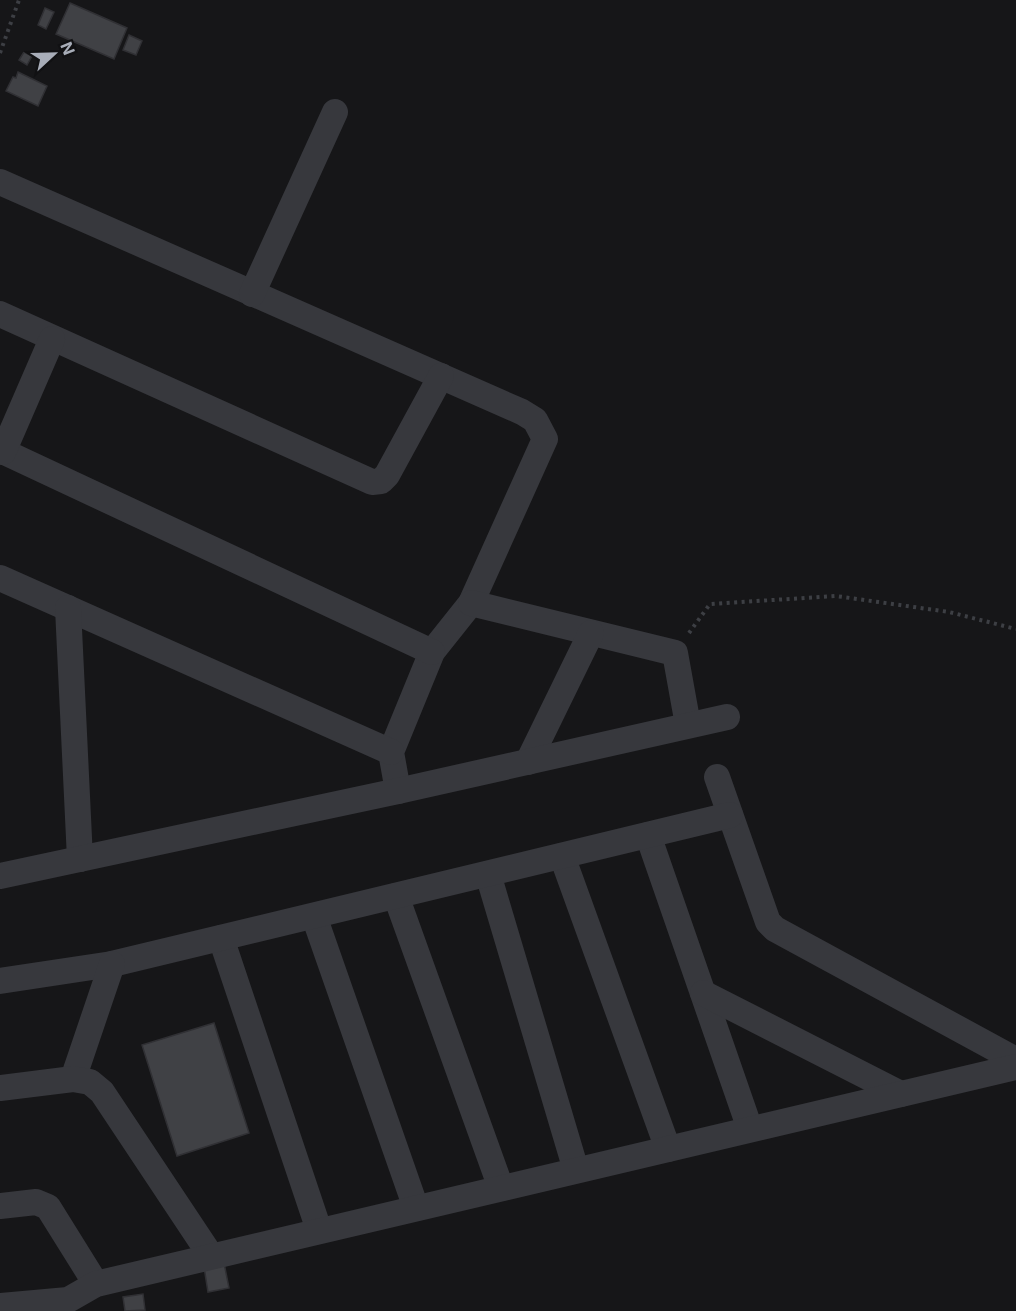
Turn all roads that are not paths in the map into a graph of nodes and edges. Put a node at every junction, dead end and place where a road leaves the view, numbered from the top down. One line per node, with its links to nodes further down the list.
1 (335, 112): 3 (street)
2 (0, 182): 3 (street)
3 (252, 294): 6 (street)
4 (0, 314): 5 (street)
5 (52, 339): 6 (street); 7 (street)
6 (441, 376): 9 (street)
7 (2, 451): 12 (street)
8 (0, 578): 10 (street)
9 (471, 603): 11 (street); 12 (street)
10 (68, 608): 15 (street); 22 (street)
11 (591, 633): 14 (street); 16 (street)
12 (432, 652): 15 (street)
13 (727, 717): 14 (street)
14 (688, 725): 16 (street)
15 (391, 752): 18 (street)
16 (528, 762): 18 (street)
17 (717, 777): 19 (street)
18 (398, 791): 22 (street)
19 (730, 815): 20 (street); 31 (street)
20 (648, 835): 21 (street); 30 (street)
21 (562, 855): 23 (street); 37 (street)
22 (80, 859): 24 (street)
23 (488, 874): 25 (street); 38 (street)
24 (0, 876)
25 (396, 896): 26 (street); 39 (street)
26 (314, 916): 27 (street); 41 (street)
27 (221, 938): 28 (street); 42 (street)
28 (112, 964): 29 (street); 33 (street)
29 (0, 981)
30 (703, 993): 35 (street); 36 (street)
31 (1016, 1060)
32 (1016, 1067): 35 (street)
33 (73, 1079): 34 (street); 43 (street)
34 (0, 1088)
35 (901, 1094): 36 (street)
36 (750, 1129): 37 (street)
37 (668, 1149): 38 (street)
38 (576, 1170): 39 (street)
39 (501, 1188): 41 (street)
40 (0, 1206): 44 (street)
41 (416, 1208): 42 (street)
42 (319, 1230): 43 (street)
43 (211, 1256): 44 (street)
44 (96, 1284): 45 (street)
45 (0, 1306)

